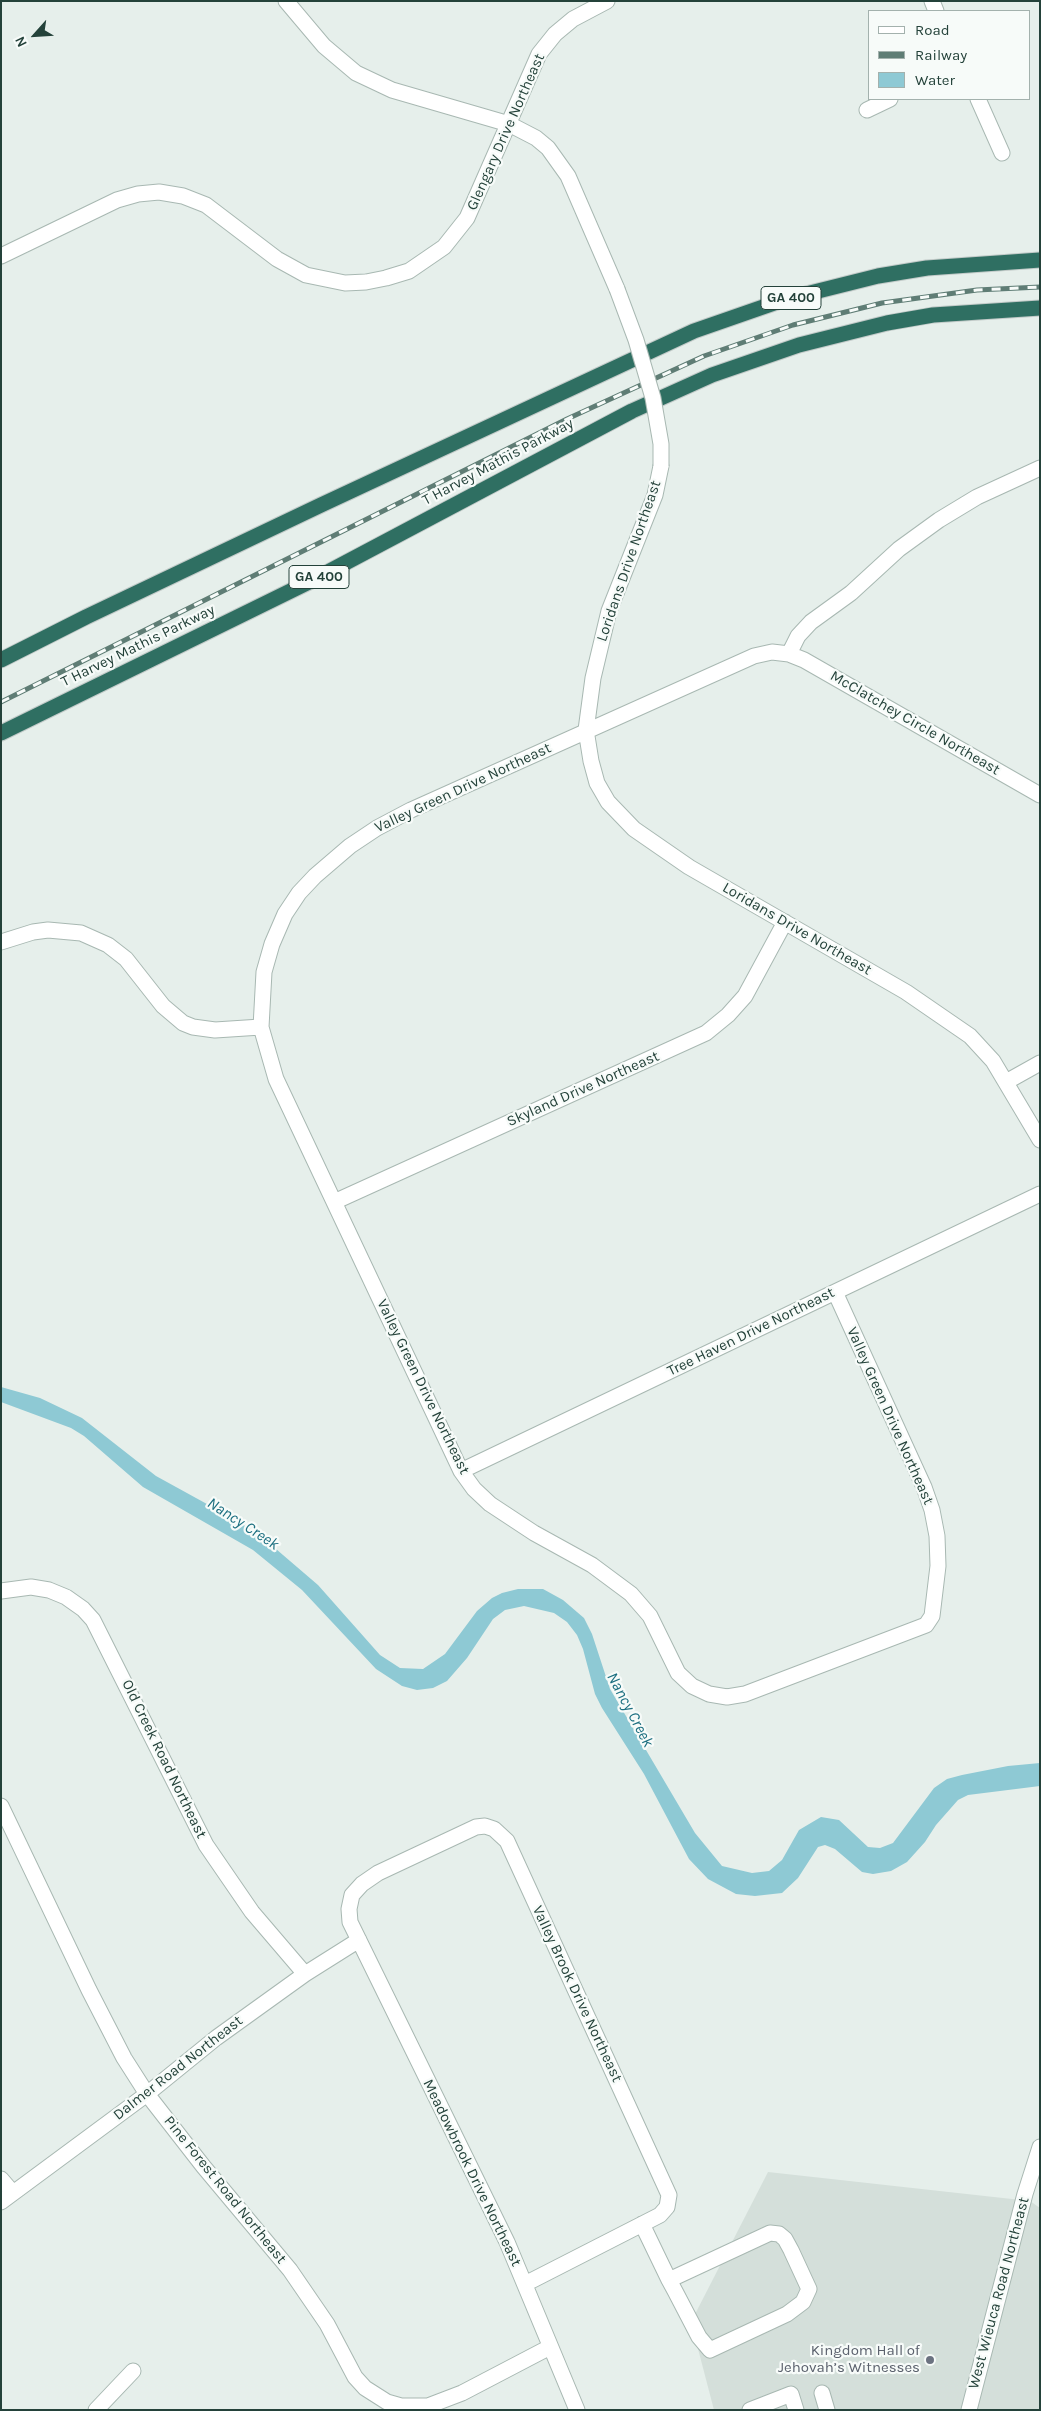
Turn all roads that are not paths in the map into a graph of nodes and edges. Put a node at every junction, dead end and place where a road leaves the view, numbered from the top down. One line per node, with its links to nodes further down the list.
1 (286, 1): 6 (street, Loridans Drive Northeast)
2 (607, 1): 6 (street, Glengary Drive Northeast)
3 (888, 100): 5 (street)
4 (978, 100): 7 (street)
5 (867, 110)
6 (509, 124): 8 (street, Glengary Drive Northeast); 14 (street, Loridans Drive Northeast, bridge)
7 (1002, 153)
8 (1, 256)
9 (1040, 260): 13 (highway, GA 400)
10 (1040, 308): 15 (highway, T Harvey Mathis Parkway / GA 400)
11 (1040, 468): 12 (street)
12 (790, 654): 14 (street, McClatchey Circle Northeast); 16 (street, McClatchey Circle Northeast)
13 (1, 660)
14 (586, 730): 17 (street, Loridans Drive Northeast); 19 (street, Valley Green Drive Northeast)
15 (1, 733)
16 (1040, 795)
17 (784, 922): 21 (street, Loridans Drive Northeast); 24 (street, Skyland Drive Northeast)
18 (1, 942): 19 (street)
19 (261, 1027): 24 (street, Valley Green Drive Northeast)
20 (1040, 1064): 21 (street)
21 (1006, 1082): 22 (street, Loridans Drive Northeast)
22 (1040, 1140)
23 (1040, 1194): 25 (street, Tree Haven Drive Northeast)
24 (334, 1202): 26 (street, Valley Green Drive Northeast)
25 (835, 1292): 26 (street, Tree Haven Drive Northeast); 26 (street, Valley Green Drive Northeast)
26 (462, 1471)
27 (1, 1591): 30 (street, Old Creek Road Northeast)
28 (1, 1806): 31 (street, Pine Forest Road Northeast)
29 (359, 1940): 30 (street, Dalmer Road Northeast); 35 (street, Valley Brook Drive Northeast); 37 (street, Meadowbrook Drive Northeast)
30 (305, 1974): 31 (street, Dalmer Road Northeast)
31 (147, 2094): 34 (street, Dalmer Road Northeast); 38 (street, Pine Forest Road Northeast)
32 (1040, 2147): 46 (street, West Wieuca Road Northeast)
33 (1, 2179): 34 (street)
34 (7, 2198)
35 (642, 2224): 36 (street); 37 (street, Valley Brook Drive Northeast)
36 (670, 2280): 36 (street)
37 (525, 2284): 38 (street, Meadowbrook Drive Northeast)
38 (550, 2347): 42 (street, Meadowbrook Drive Northeast)
39 (133, 2371): 41 (street)
40 (822, 2393): 45 (street)
41 (96, 2410)
42 (577, 2410)
43 (750, 2410): 44 (street)
44 (796, 2410)
45 (827, 2410)
46 (969, 2410)

